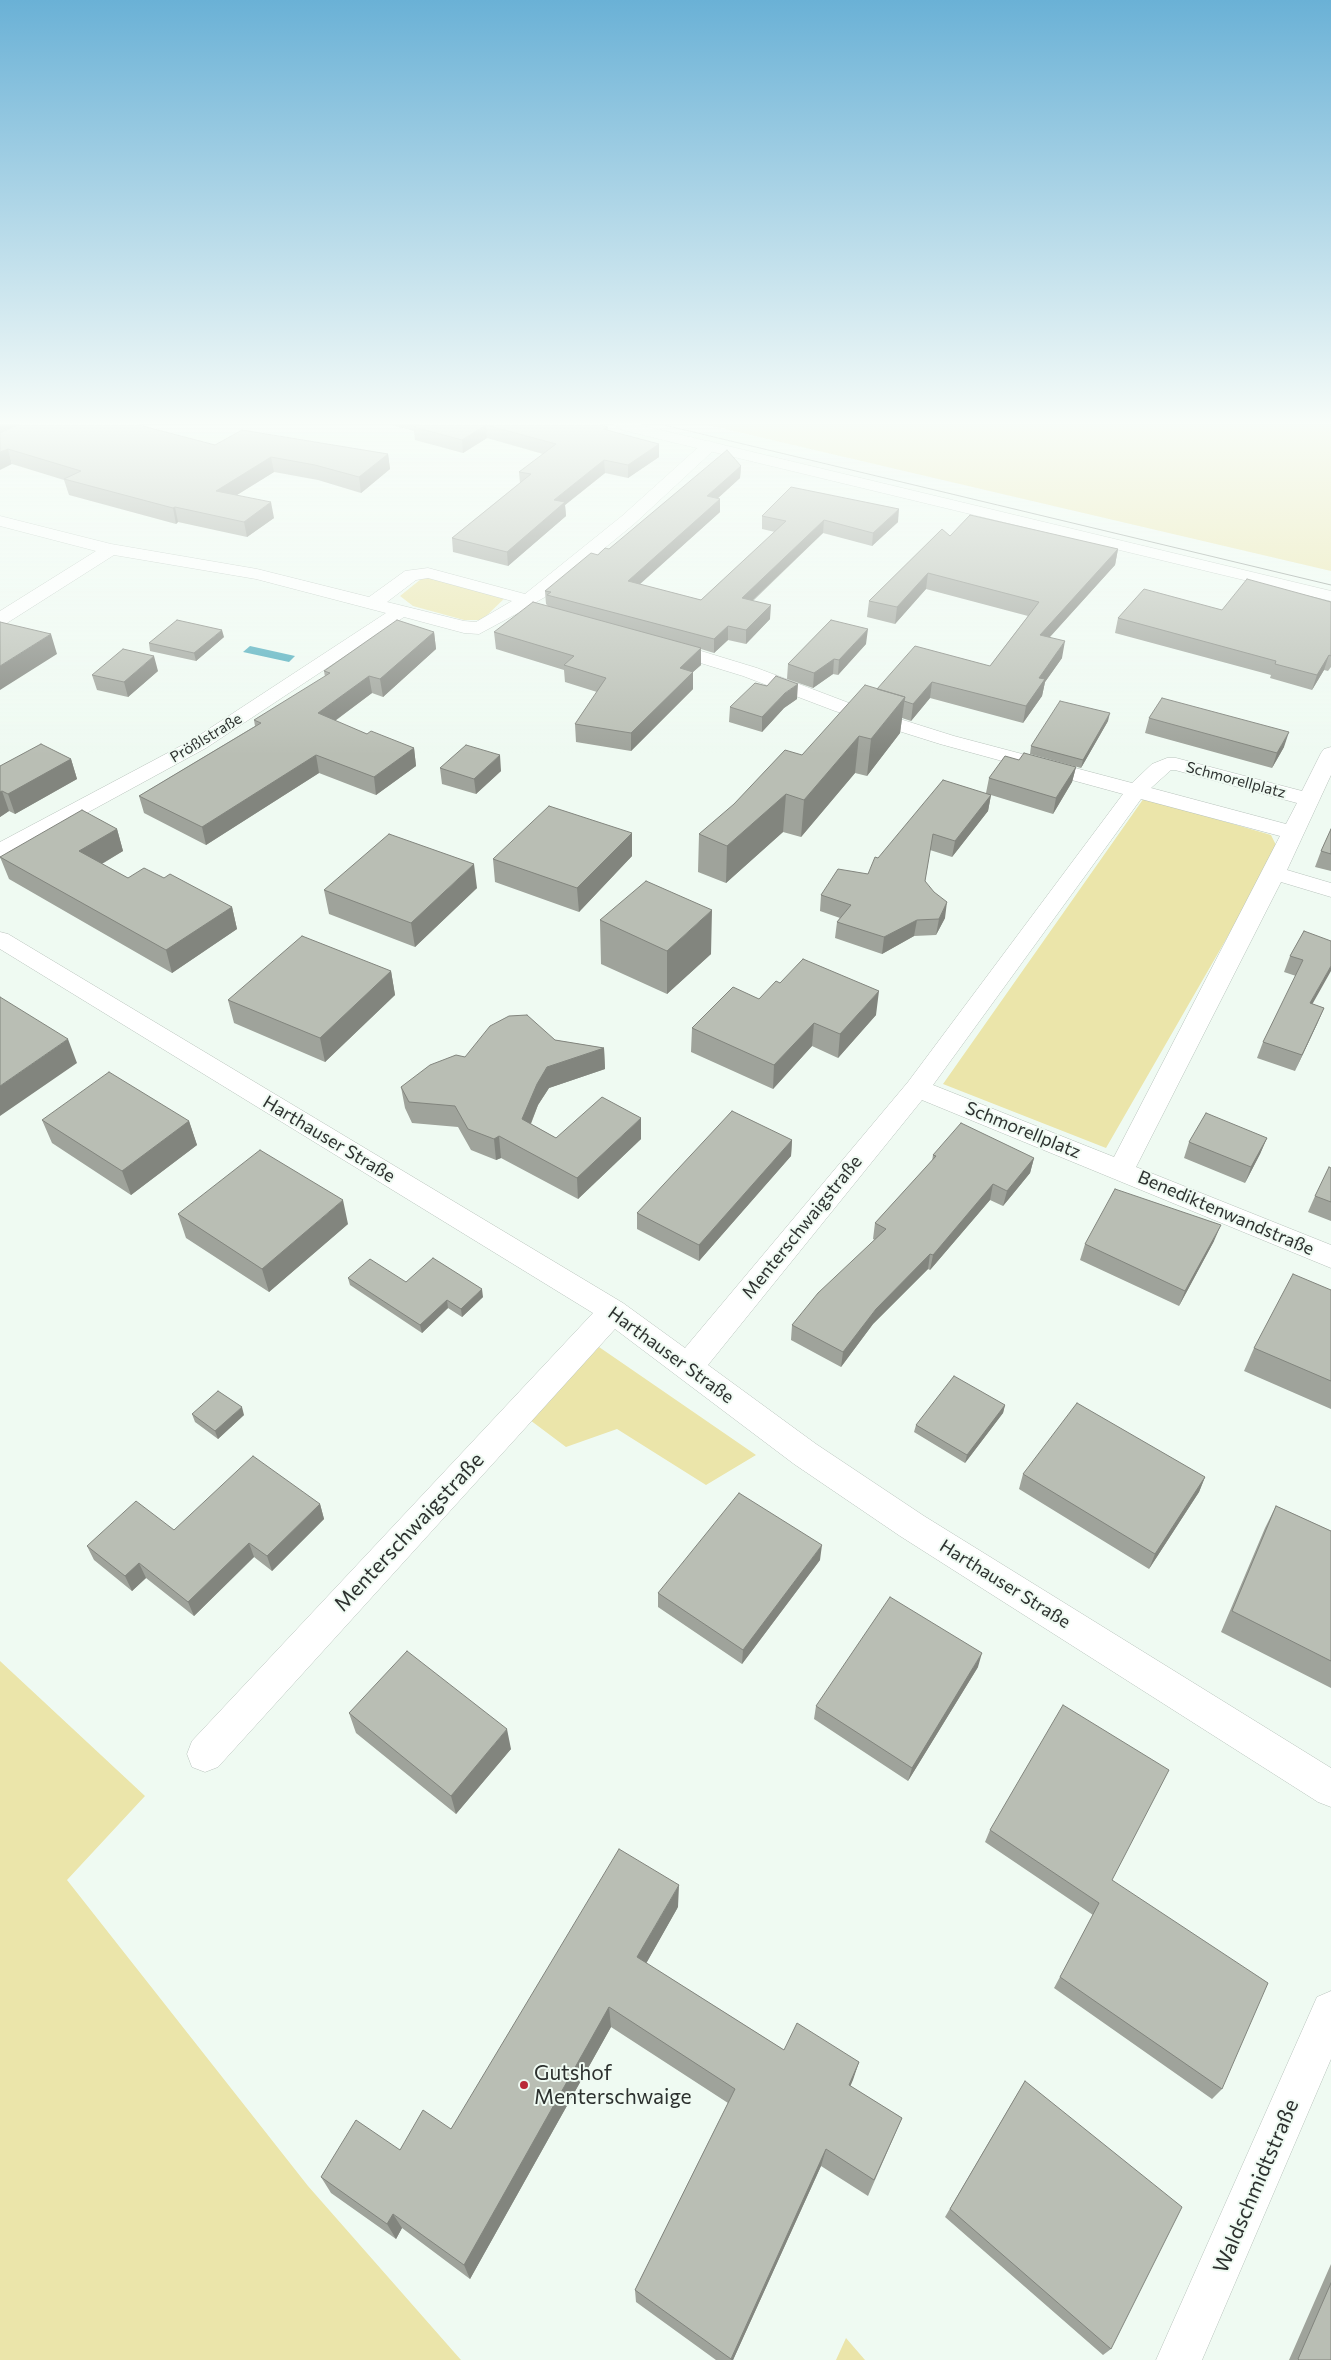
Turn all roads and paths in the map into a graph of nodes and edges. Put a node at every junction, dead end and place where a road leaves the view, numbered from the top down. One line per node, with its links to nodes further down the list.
1 (58, 535): 4 (street)
2 (610, 535): 7 (street)
3 (1079, 535): 5 (street)
4 (111, 549): 6 (street); 9 (street)
5 (1331, 596)
6 (373, 603): 7 (street); 8 (street)
7 (521, 603): 8 (street); 10 (street)
8 (403, 610): 16 (street, Prößlstraße)
9 (0, 619)
10 (580, 624)
11 (645, 640): 13 (street)
12 (1331, 753): 14 (street)
13 (1137, 790): 14 (street, Schmorellplatz); 15 (street); 20 (street, Schmorellplatz)
14 (1308, 799): 15 (street, Schmorellplatz)
15 (1293, 833): 17 (street, Schmorellplatz)
16 (0, 851)
17 (1274, 873): 18 (street); 21 (street, Schmorellplatz)
18 (1331, 890)
19 (0, 939): 23 (street, Harthauser Straße)
20 (917, 1088): 21 (street, Schmorellplatz); 24 (street, Menterschwaigstraße)
21 (1122, 1170): 22 (street, Benediktenwandstraße)
22 (1331, 1257)
23 (613, 1310): 24 (street, Harthauser Straße); 25 (street, Menterschwaigstraße)
24 (688, 1367): 26 (street, Harthauser Straße)
25 (205, 1754)
26 (1331, 1789)
27 (1331, 2011): 28 (street, Waldschmidtstraße)
28 (1179, 2360)

